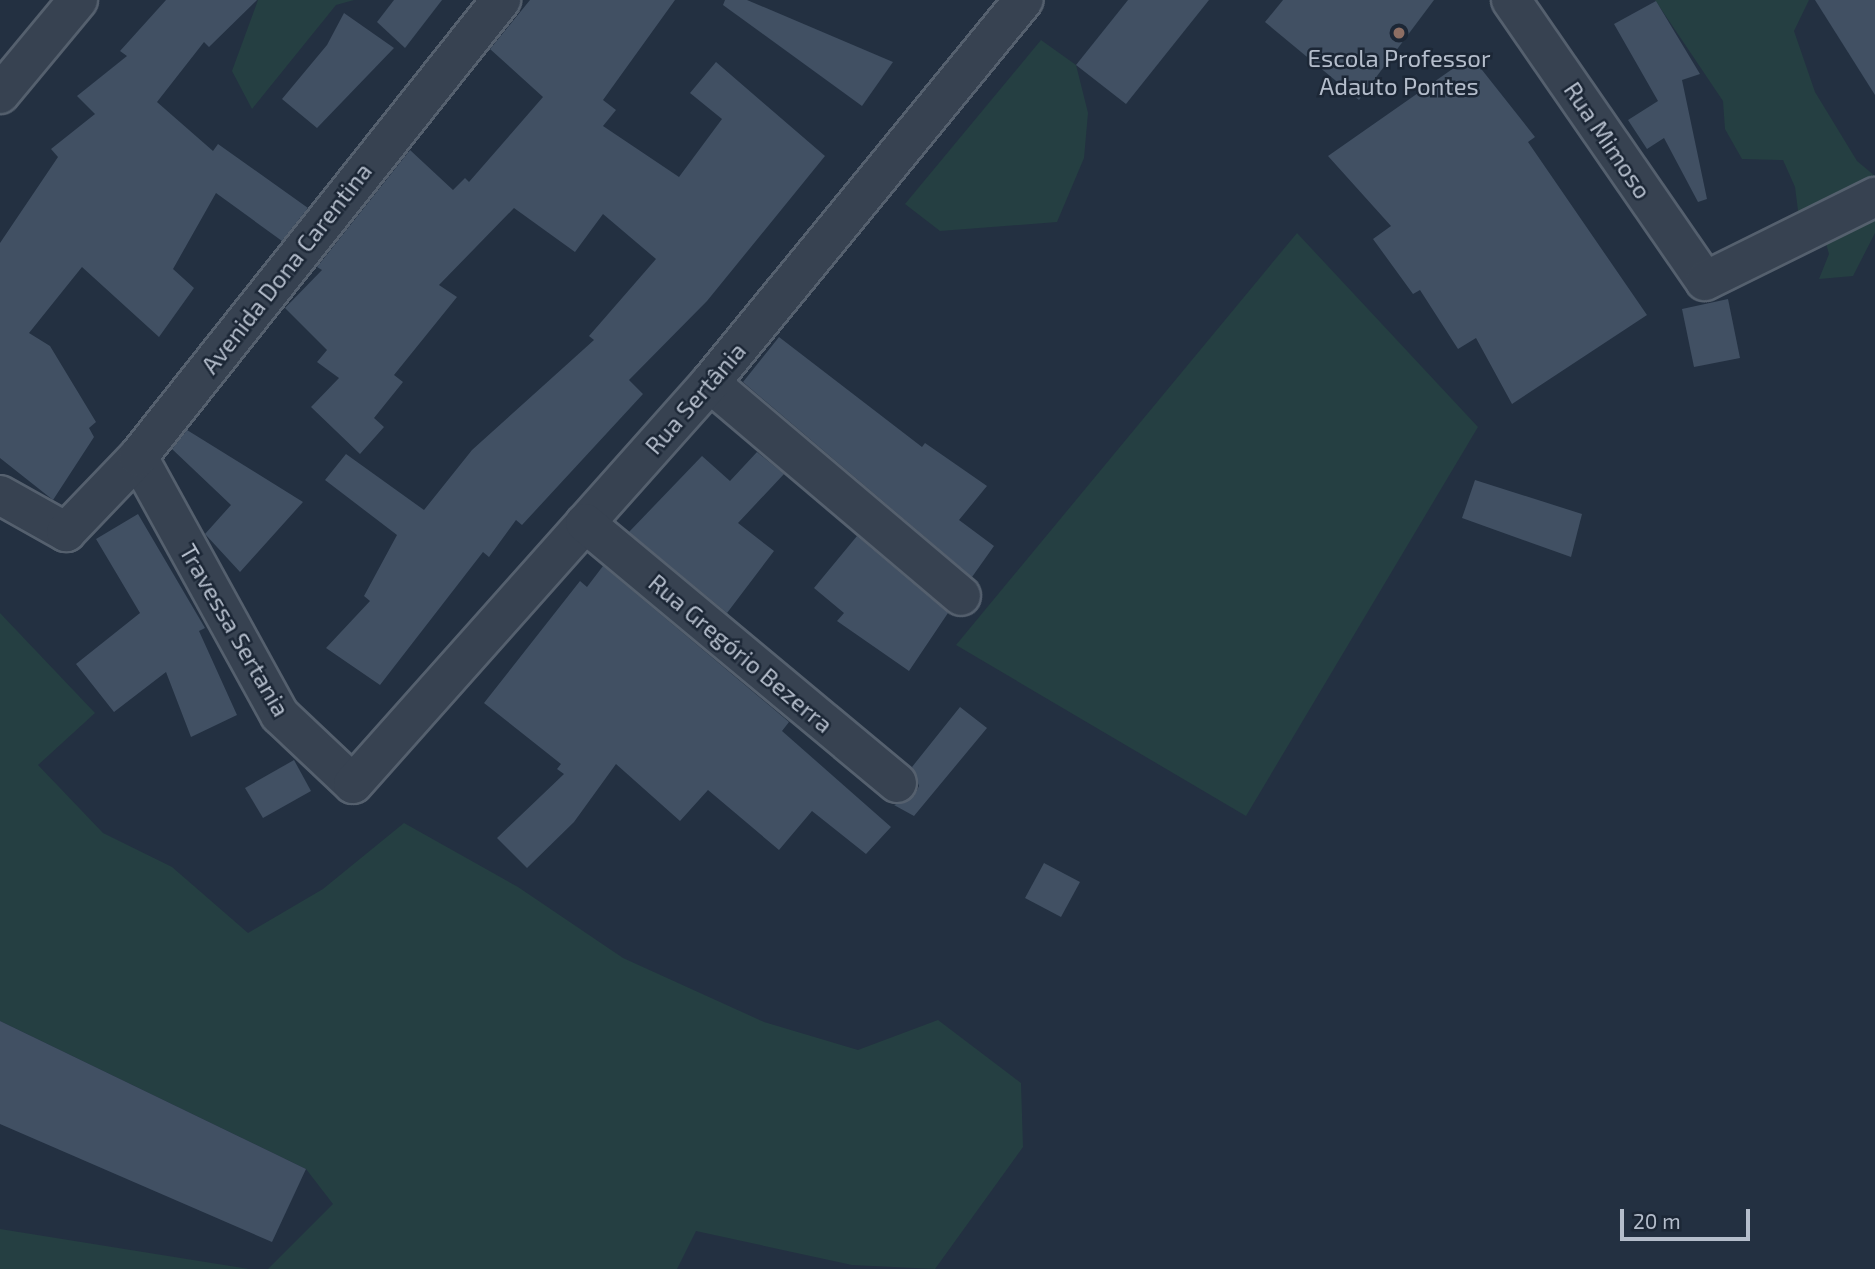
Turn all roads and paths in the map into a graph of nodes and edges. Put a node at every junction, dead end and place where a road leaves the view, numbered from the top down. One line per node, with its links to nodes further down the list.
1 (78, 0): 5 (street)
2 (501, 0): 8 (street, Avenida Dona Carentina)
3 (1024, 0): 7 (street, Rua Sertânia)
4 (1511, 0): 6 (street, Rua Mimoso)
5 (0, 94)
6 (1875, 197)
7 (710, 383): 10 (street, Rua Sertânia); 11 (street)
8 (138, 457): 9 (street, Avenida Dona Carentina); 13 (street, Travessa Sertania)
9 (0, 495)
10 (585, 523): 12 (street, Rua Gregório Bezerra); 13 (street, Rua Sertânia)
11 (961, 596)
12 (897, 783)
13 (353, 784)

